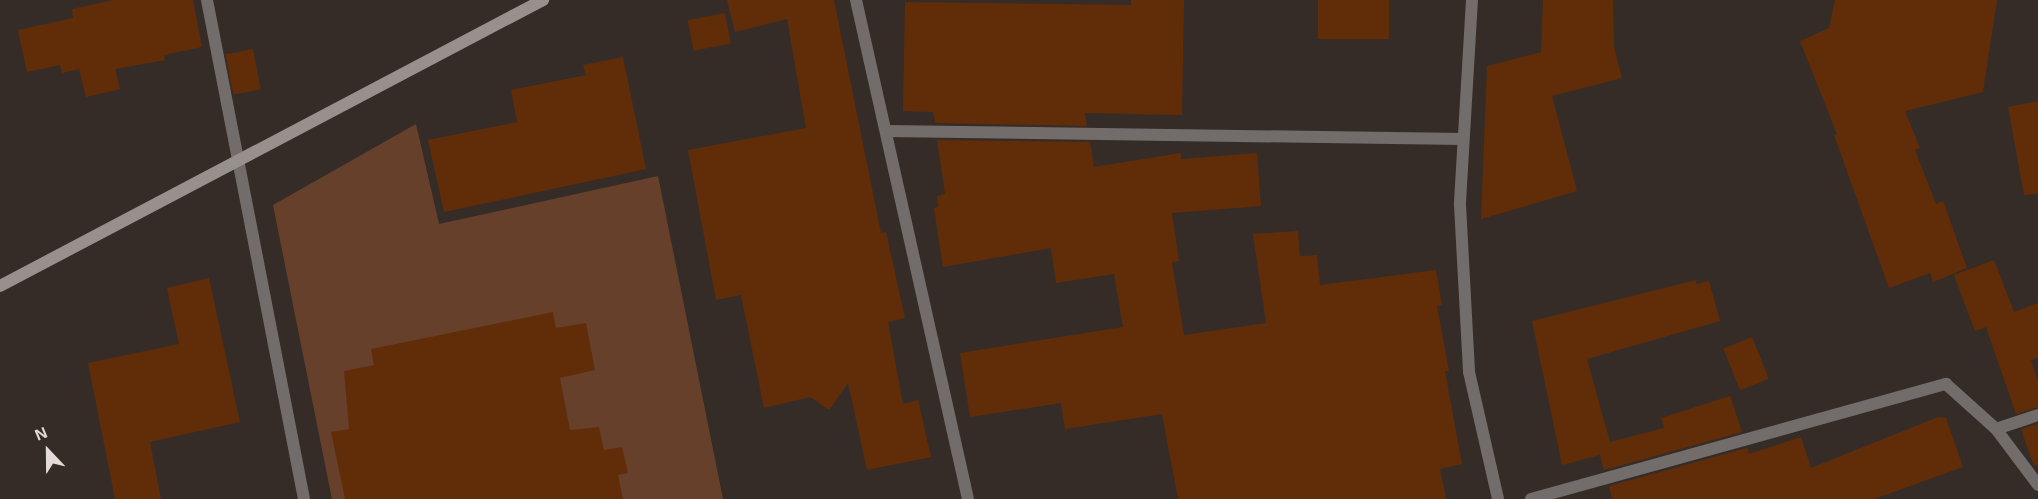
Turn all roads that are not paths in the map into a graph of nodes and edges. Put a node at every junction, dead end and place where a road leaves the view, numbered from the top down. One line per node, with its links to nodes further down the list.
1 (207, 0): 7 (street)
2 (543, 0): 7 (street)
3 (856, 0): 5 (street)
4 (1472, 0): 6 (street)
5 (887, 131): 6 (street); 13 (street)
6 (1463, 140): 14 (street)
7 (238, 162): 8 (street); 12 (street)
8 (0, 286)
9 (2038, 415): 10 (street)
10 (1996, 429): 11 (street); 15 (street)
11 (2038, 486)
12 (304, 499)
13 (968, 499)
14 (1498, 499)
15 (1531, 499)

